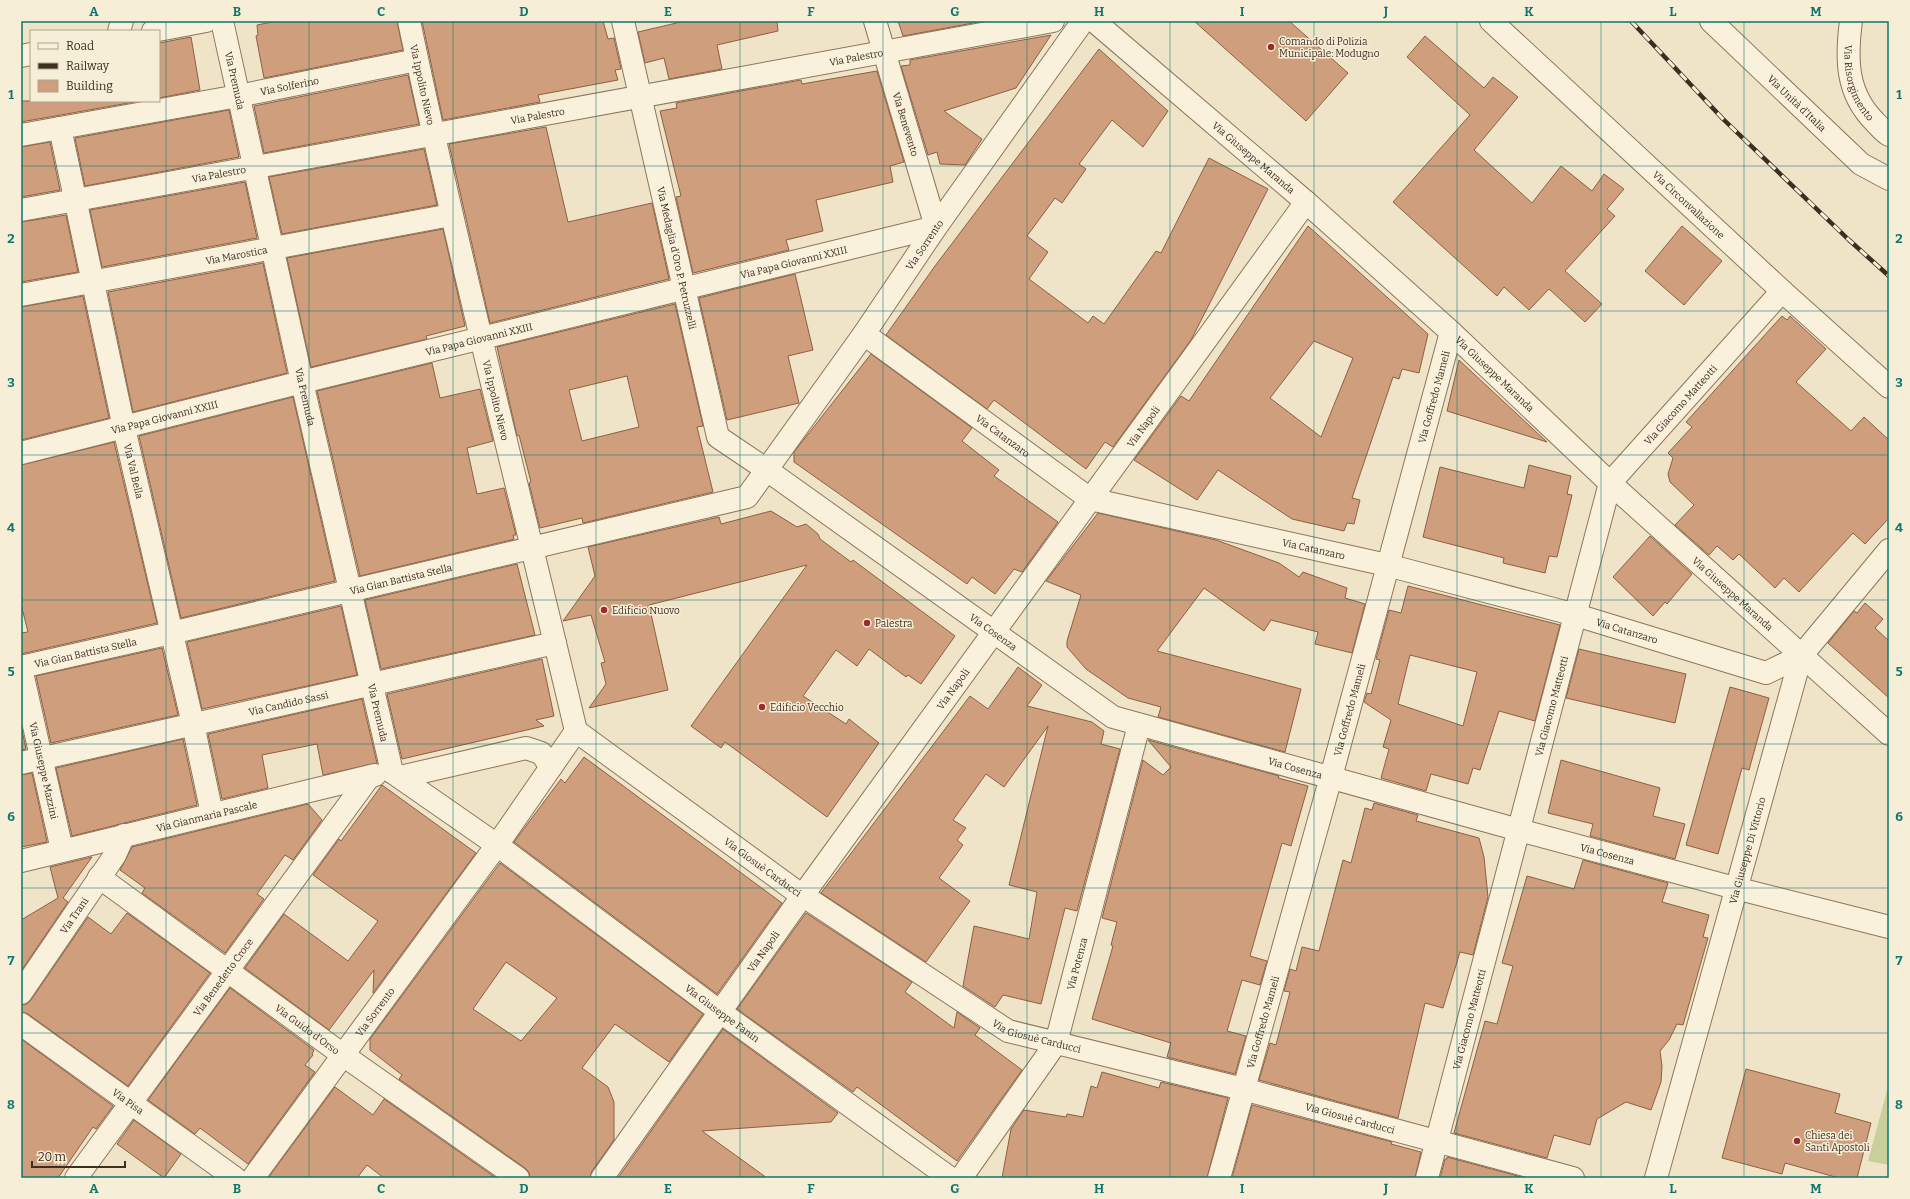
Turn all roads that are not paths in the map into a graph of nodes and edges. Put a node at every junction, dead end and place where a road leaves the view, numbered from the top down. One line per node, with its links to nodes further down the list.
1 (206, 21): 12 (street)
2 (222, 21): 15 (street, Via Premuda)
3 (409, 21): 14 (street, Via Ippolito Nievo)
4 (623, 21): 16 (street, Via Medaglia d'Oro P. Petruzzelli)
5 (875, 21): 13 (street, Via Benevento)
6 (1053, 21): 13 (street, Via Palestro)
7 (1083, 21): 29 (street, Via Sorrento)
8 (1094, 21): 26 (street, Via Giuseppe Maranda)
9 (1491, 21): 33 (street, Via Circonvallazione)
10 (1711, 21): 21 (street, Via Unità d'Italia)
11 (1851, 21): 19 (street, Via Risorgimento)
12 (158, 30)
13 (885, 52): 16 (street, Via Palestro); 29 (street, Via Benevento)
14 (417, 60): 15 (street, Via Solferino); 18 (street, Via Ippolito Nievo)
15 (238, 96): 17 (street, Via Solferino); 22 (street, Via Premuda)
16 (640, 97): 18 (street, Via Palestro); 32 (street, Via Medaglia d'Oro P. Petruzzelli)
17 (60, 128): 20 (street, Via Solferino); 25 (street, Via Val Bella)
18 (432, 134): 22 (street, Via Palestro); 28 (street, Via Ippolito Nievo)
19 (1889, 134)
20 (21, 135)
21 (1861, 164): 23 (street, Via Unità d'Italia); 24 (street)
22 (254, 167): 25 (street, Via Palestro); 30 (street, Via Premuda)
23 (1889, 179)
24 (1889, 190)
25 (75, 200): 27 (street, Via Palestro); 31 (street, Via Val Bella)
26 (1306, 202): 35 (street, Via Giuseppe Maranda); 44 (street, Via Napoli)
27 (21, 210)
28 (451, 215): 30 (street, Via Marostica); 37 (street, Via Ippolito Nievo)
29 (936, 227): 32 (street, Via Papa Giovanni XXIII); 36 (street, Via Sorrento)
30 (272, 248): 31 (street, Via Marostica); 38 (street, Via Premuda)
31 (93, 282): 34 (street, Via Marostica); 40 (street, Via Val Bella)
32 (683, 288): 37 (street, Via Papa Giovanni XXIII); 42 (street, Via Medaglia d'Oro P. Petruzzelli)
33 (1782, 291): 39 (street, Via Circonvallazione); 43 (street, Via Giacomo Matteotti)
34 (21, 295)
35 (1451, 332): 43 (street, Via Giuseppe Maranda); 47 (street, Via Goffredo Mameli)
36 (864, 334): 42 (street, Via Sorrento); 44 (street, Via Catanzaro)
37 (480, 338): 38 (street, Via Papa Giovanni XXIII); 45 (street, Via Ippolito Nievo)
38 (302, 382): 40 (street, Via Papa Giovanni XXIII); 48 (street, Via Premuda)
39 (1889, 387)
40 (124, 428): 41 (street, Via Papa Giovanni XXIII); 51 (street, Via Val Bella)
41 (21, 453)
42 (767, 470): 45 (street, Via Gian Battista Stella); 50 (street, Via Cosenza)
43 (1610, 483): 49 (street, Via Giacomo Matteotti); 53 (street, Via Giuseppe Maranda)
44 (1090, 499): 47 (street, Via Catanzaro); 50 (street, Via Napoli)
45 (533, 548): 48 (street, Via Gian Battista Stella); 52 (street, Via Ippolito Nievo)
46 (1889, 550): 53 (street, Via Giuseppe Di Vittorio)
47 (1387, 565): 49 (street, Via Catanzaro); 64 (street, Via Goffredo Mameli)
48 (351, 591): 51 (street, Via Gian Battista Stella); 55 (street, Via Premuda)
49 (1576, 615): 53 (street, Via Catanzaro); 66 (street, Via Giacomo Matteotti)
50 (994, 631): 57 (street, Via Cosenza); 73 (street, Via Napoli)
51 (171, 633): 54 (street, Via Gian Battista Stella); 56 (street, Via Val Bella)
52 (555, 643): 55 (street, Via Candido Sassi); 58 (street, Via Ippolito Nievo)
53 (1801, 656): 59 (street, Via Giuseppe Maranda); 72 (street, Via Giuseppe Di Vittorio)
54 (21, 667): 60 (street, Via Giuseppe Mazzini)
55 (371, 684): 56 (street, Via Candido Sassi); 62 (street, Via Premuda)
56 (192, 724): 60 (street, Via Candido Sassi); 65 (street, Via Val Bella)
57 (1139, 725): 64 (street, Via Cosenza); 79 (street, Via Potenza)
58 (576, 731): 61 (street, Via Sorrento); 73 (street, Via Giosuè Carducci)
59 (1889, 734)
60 (31, 760): 69 (street, Via Giuseppe Mazzini)
61 (551, 767): 62 (street, Via Gianmaria Pascale); 68 (street, Via Sorrento)
62 (396, 774): 63 (street, Via Gianmaria Pascale); 68 (street, Via Giuseppe Fanin)
63 (369, 777): 65 (street, Via Gianmaria Pascale); 75 (street, Via Benedetto Croce)
64 (1330, 777): 66 (street, Via Cosenza); 81 (street, Via Goffredo Mameli)
65 (212, 814): 67 (street, Via Gianmaria Pascale)
66 (1519, 830): 72 (street, Via Cosenza); 83 (street, Via Giacomo Matteotti)
67 (124, 835): 69 (street, Via Gianmaria Pascale); 71 (street, Via Trani)
68 (497, 845): 77 (street, Via Giuseppe Fanin); 80 (street, Via Sorrento)
69 (62, 850): 70 (street, Via Gianmaria Pascale)
70 (21, 861)
71 (99, 877): 75 (street, Via Guido d'Orso); 76 (street, Via Trani)
72 (1735, 888): 74 (street, Via Cosenza); 94 (street, Via Giuseppe Di Vittorio)
73 (802, 895): 77 (street, Via Napoli); 79 (street, Via Giosuè Carducci)
74 (1889, 927)
75 (227, 970): 80 (street, Via Guido d'Orso); 82 (street, Via Benedetto Croce)
76 (21, 993)
77 (719, 1011): 88 (street, Via Napoli); 89 (street, Via Giuseppe Fanin)
78 (21, 1024): 82 (street, Via Pisa)
79 (1056, 1043): 81 (street, Via Giosuè Carducci); 90 (street, Via Potenza)
80 (342, 1055): 86 (street, Via Sorrento); 87 (street, Via Guido d'Orso)
81 (1242, 1089): 83 (street, Via Giosuè Carducci); 91 (street, Via Goffredo Mameli)
82 (131, 1102): 84 (street, Via Benedetto Croce); 85 (street, Via Pisa)
83 (1436, 1142): 92 (street, Via Giacomo Matteotti); 93 (street, Via Giosuè Carducci)
84 (76, 1178)
85 (235, 1178)
86 (252, 1178)
87 (518, 1178)
88 (602, 1178)
89 (950, 1178)
90 (961, 1178)
91 (1219, 1178)
92 (1427, 1178)
93 (1573, 1178)
94 (1656, 1178)

